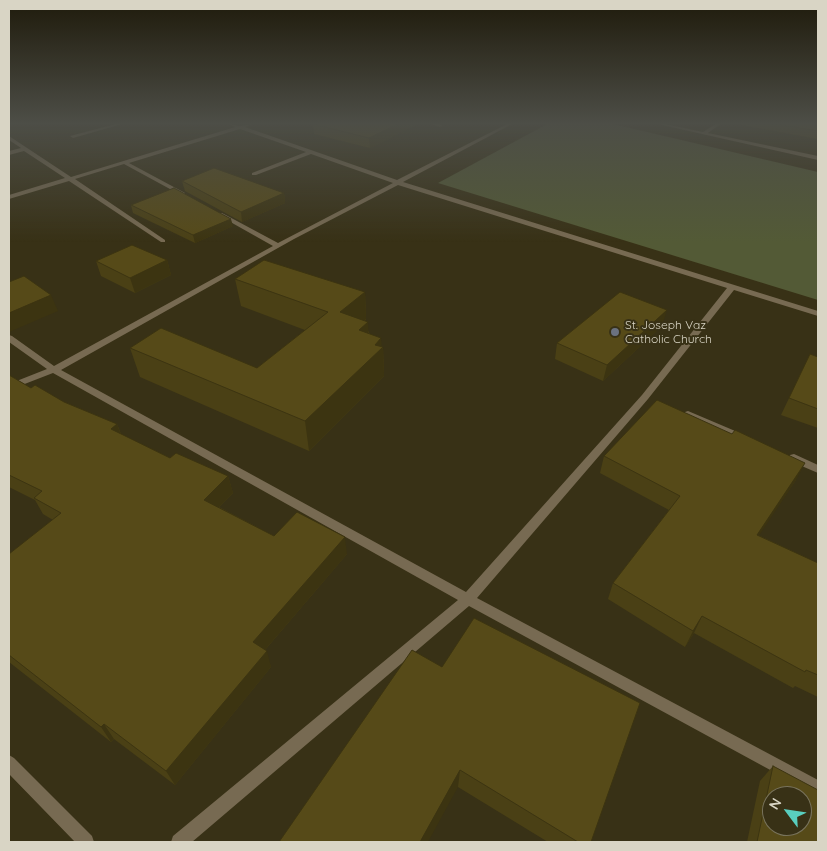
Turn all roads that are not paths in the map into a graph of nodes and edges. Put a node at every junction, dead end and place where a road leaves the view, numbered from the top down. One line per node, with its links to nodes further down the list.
1 (44, 163): 8 (street)
2 (121, 163): 8 (street)
3 (125, 163): 11 (street)
4 (283, 163): 7 (street)
5 (341, 163): 9 (street)
6 (433, 163): 9 (street)
7 (254, 174)
8 (67, 178): 10 (street); 13 (street)
9 (396, 182): 14 (street); 15 (street)
10 (9, 197)
11 (192, 199)
12 (210, 208): 14 (street)
13 (163, 241)
14 (278, 246): 18 (street)
15 (732, 287): 16 (street); 24 (street)
16 (818, 314)
17 (9, 338): 18 (street)
18 (54, 370): 19 (street); 24 (street)
19 (9, 387)
20 (681, 412): 21 (street)
21 (754, 442)
22 (782, 454): 23 (street)
23 (818, 469)
24 (468, 599): 26 (street); 28 (street)
25 (9, 763): 27 (street)
26 (818, 788)
27 (86, 842)
28 (179, 842)

